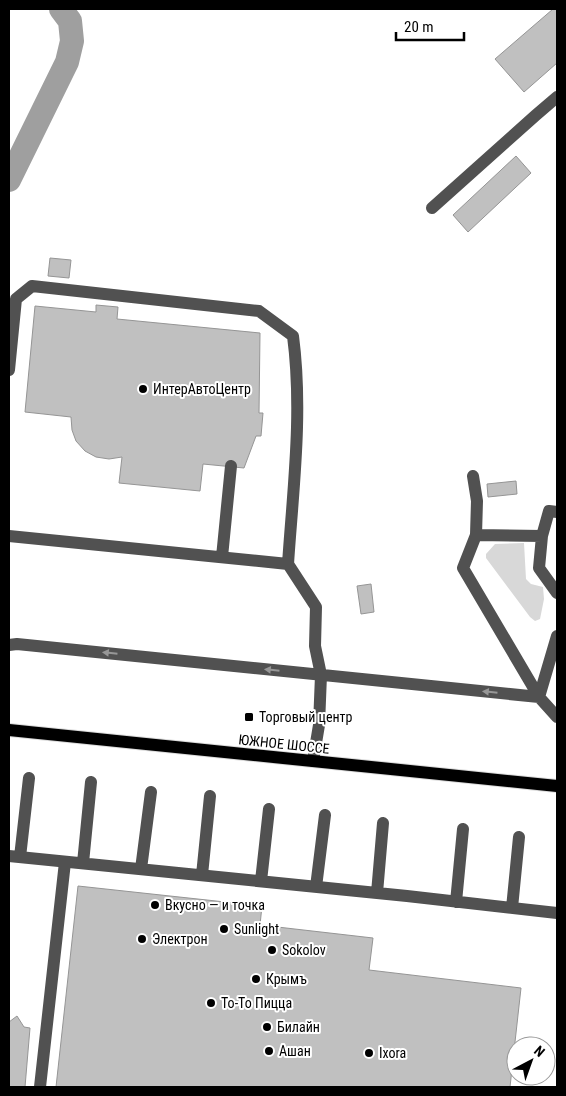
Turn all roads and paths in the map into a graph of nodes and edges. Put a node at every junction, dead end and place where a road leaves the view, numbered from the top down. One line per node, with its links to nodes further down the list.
1 (557, 97): 2 (lane)
2 (432, 208)
3 (9, 370): 11 (lane)
4 (232, 466): 10 (lane)
5 (473, 476): 7 (lane)
6 (557, 512): 9 (lane)
7 (476, 535): 9 (lane); 16 (lane)
8 (9, 536): 10 (lane)
9 (542, 536): 12 (lane)
10 (222, 557): 11 (lane)
11 (288, 564): 15 (lane)
12 (557, 593)
13 (557, 636): 16 (lane)
14 (9, 645): 15 (lane, one-way to 14)
15 (321, 675): 16 (lane, one-way to 15); 19 (lane)
16 (539, 697): 17 (lane)
17 (557, 717)
18 (9, 730): 19 (main road, ЮЖНОЕ ШОССЕ)
19 (313, 761): 22 (main road, ЮЖНОЕ ШОССЕ)
20 (29, 778): 30 (lane)
21 (91, 782): 32 (lane)
22 (557, 786)
23 (151, 792): 33 (lane)
24 (210, 796): 34 (lane)
25 (269, 809): 35 (lane)
26 (325, 815): 36 (lane)
27 (383, 823): 37 (lane)
28 (462, 829): 38 (lane)
29 (519, 837): 39 (lane)
30 (14, 857): 31 (lane)
31 (65, 862): 32 (lane); 41 (lane)
32 (83, 863): 33 (lane)
33 (141, 870): 34 (lane)
34 (202, 876): 35 (lane)
35 (261, 881): 36 (lane)
36 (316, 887): 37 (lane)
37 (377, 893): 38 (lane)
38 (456, 902): 39 (lane)
39 (512, 908): 40 (lane)
40 (557, 913)
41 (40, 1087)

